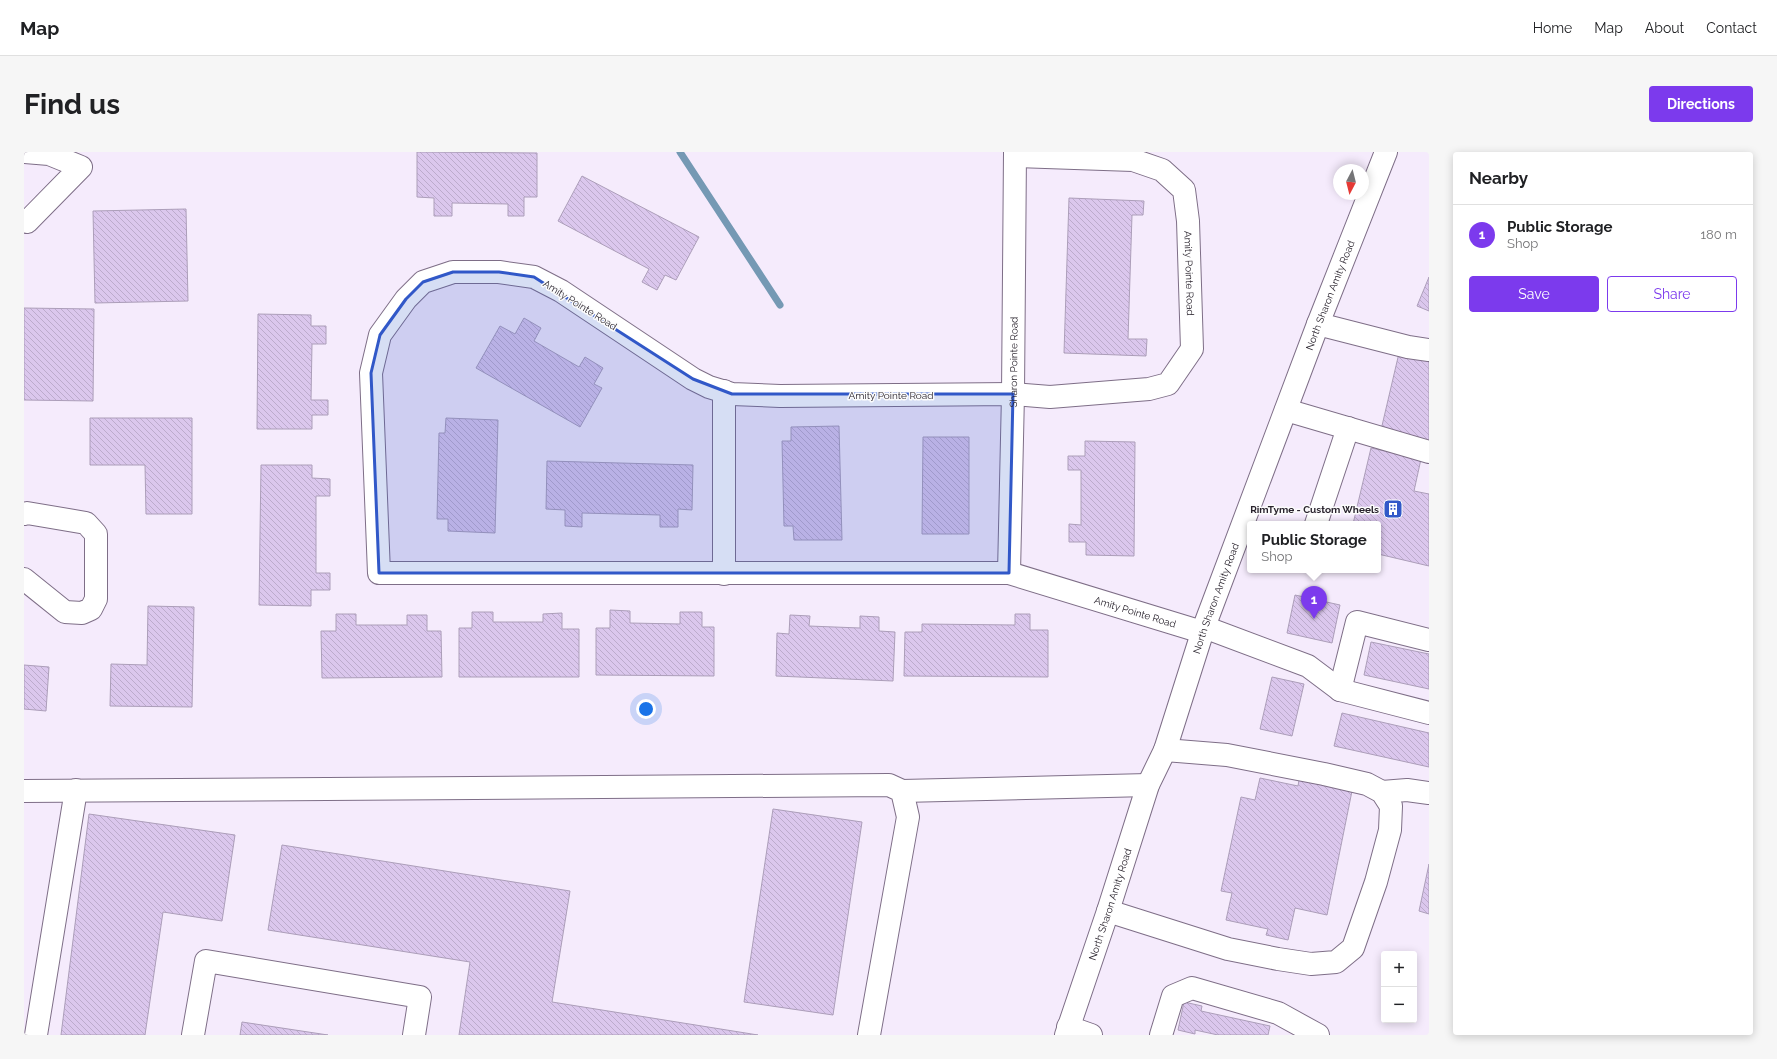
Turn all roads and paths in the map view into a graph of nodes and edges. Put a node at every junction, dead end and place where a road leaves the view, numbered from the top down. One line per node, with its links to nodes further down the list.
1 (24, 152): 4 (street)
2 (1386, 152): 5 (street, North Sharon Amity Road)
3 (1015, 154): 8 (street, Sharon Pointe Road); 8 (street, Amity Pointe Road)
4 (24, 220)
5 (1318, 324): 6 (street); 9 (street, North Sharon Amity Road)
6 (1429, 350)
7 (724, 391): 8 (street, Amity Pointe Road); 17 (street); 17 (street, Amity Pointe Road)
8 (1013, 394): 16 (street, Sharon Pointe Road)
9 (1286, 410): 10 (street); 13 (street, North Sharon Amity Road)
10 (1348, 428): 11 (street); 14 (street)
11 (1429, 452)
12 (24, 514): 18 (street)
13 (1248, 521)
14 (1317, 521)
15 (1245, 530): 19 (street, North Sharon Amity Road)
16 (1009, 573): 17 (street, Amity Pointe Road); 19 (street, Amity Pointe Road)
17 (724, 574)
18 (24, 579)
19 (1203, 629): 21 (street, Amity Pointe Road); 23 (street, North Sharon Amity Road)
20 (1429, 640): 21 (street)
21 (1340, 690): 22 (street)
22 (1429, 713)
23 (1165, 750): 24 (street, North Sharon Amity Road); 28 (street)
24 (1148, 785): 27 (street); 30 (street, North Sharon Amity Road)
25 (76, 790): 26 (street); 27 (street); 32 (street)
26 (24, 791)
27 (902, 791): 35 (street)
28 (1382, 792): 29 (street); 30 (street)
29 (1429, 794)
30 (1108, 911): 31 (street, North Sharon Amity Road)
31 (1066, 1032): 36 (street)
32 (36, 1035)
33 (193, 1035): 34 (street)
34 (414, 1035)
35 (869, 1035)
36 (1091, 1035)
37 (1161, 1035): 38 (street)
38 (1318, 1035)

